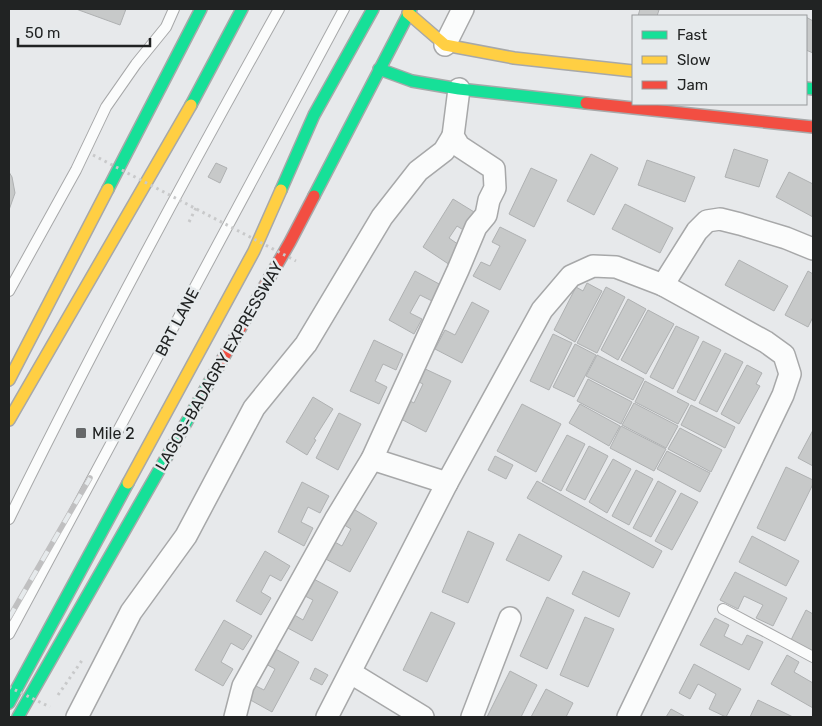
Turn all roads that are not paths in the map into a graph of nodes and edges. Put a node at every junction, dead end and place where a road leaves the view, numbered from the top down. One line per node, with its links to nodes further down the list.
1 (174, 9): 17 (lane)
2 (201, 9): 18 (main road)
3 (242, 9): 19 (main road)
4 (279, 9): 22 (lane)
5 (344, 9): 25 (lane, BRT LANE)
6 (373, 9): 28 (main road, LAGOS-BADAGRY EXPRESSWAY)
7 (464, 9): 9 (street)
8 (409, 11): 9 (main road); 10 (main road, LAGOS-BADAGRY EXPRESSWAY)
9 (445, 45): 11 (main road)
10 (379, 68): 12 (main road); 29 (main road, LAGOS-BADAGRY EXPRESSWAY)
11 (632, 71)
12 (459, 90): 13 (main road); 14 (street)
13 (813, 127)
14 (454, 136): 20 (street); 30 (street)
15 (813, 249): 16 (street)
16 (662, 285): 21 (street); 35 (street)
17 (9, 292)
18 (9, 380)
19 (9, 420)
20 (372, 459): 21 (street); 31 (street)
21 (447, 483): 27 (street)
22 (9, 519)
23 (723, 609): 26 (lane)
24 (510, 618): 34 (street)
25 (9, 634)
26 (813, 658)
27 (351, 672): 32 (street); 33 (street)
28 (9, 703)
29 (18, 717)
30 (77, 717)
31 (236, 717)
32 (327, 717)
33 (423, 717)
34 (472, 717)
35 (628, 717)

